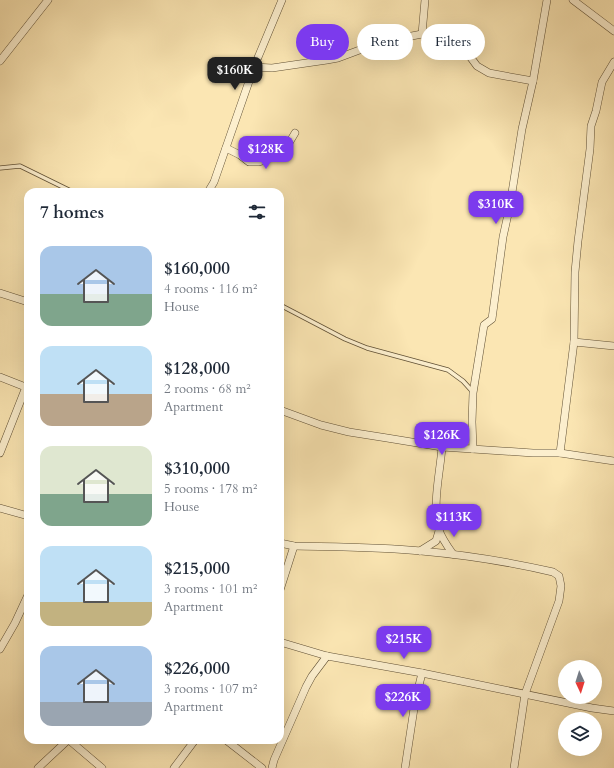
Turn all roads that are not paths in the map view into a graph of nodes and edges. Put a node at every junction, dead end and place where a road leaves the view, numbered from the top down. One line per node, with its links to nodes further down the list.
1 (48, 0): 10 (street)
2 (282, 0): 12 (street)
3 (425, 0): 6 (street)
4 (547, 0): 13 (street)
5 (573, 0): 7 (street)
6 (423, 24)
7 (614, 31)
8 (421, 34): 12 (street)
9 (473, 60): 13 (street)
10 (0, 61)
11 (614, 62): 22 (street)
12 (254, 67): 15 (street)
13 (532, 80): 26 (street)
14 (295, 133): 15 (street)
15 (226, 148): 18 (street)
16 (0, 168): 17 (lane)
17 (65, 188)
18 (210, 188)
19 (0, 294): 20 (street)
20 (24, 301)
21 (284, 306): 26 (lane)
22 (574, 342): 23 (street); 32 (street)
23 (614, 346)
24 (0, 376): 25 (street)
25 (24, 386)
26 (473, 393): 30 (street)
27 (24, 394): 31 (street)
28 (284, 412): 29 (street)
29 (442, 447): 30 (street); 36 (street)
30 (473, 449): 32 (street)
31 (0, 452)
32 (560, 453): 33 (street)
33 (614, 461)
34 (0, 508): 35 (street)
35 (24, 515)
36 (439, 531): 39 (street); 40 (street)
37 (284, 544): 38 (street)
38 (294, 546): 39 (street); 41 (street)
39 (420, 551): 40 (street)
40 (453, 554): 47 (street)
41 (284, 577)
42 (24, 604): 44 (street)
43 (284, 643): 45 (street)
44 (0, 649)
45 (327, 656): 46 (street); 49 (street)
46 (422, 673): 47 (street); 60 (street)
47 (525, 694): 48 (street); 61 (street)
48 (614, 711)
49 (284, 737)
50 (65, 744): 55 (street)
51 (74, 744): 56 (street)
52 (192, 744): 57 (street)
53 (231, 744): 58 (street)
54 (281, 744): 59 (street)
55 (38, 768)
56 (102, 768)
57 (174, 768)
58 (262, 768)
59 (272, 768)
60 (404, 768)
61 (514, 768)

